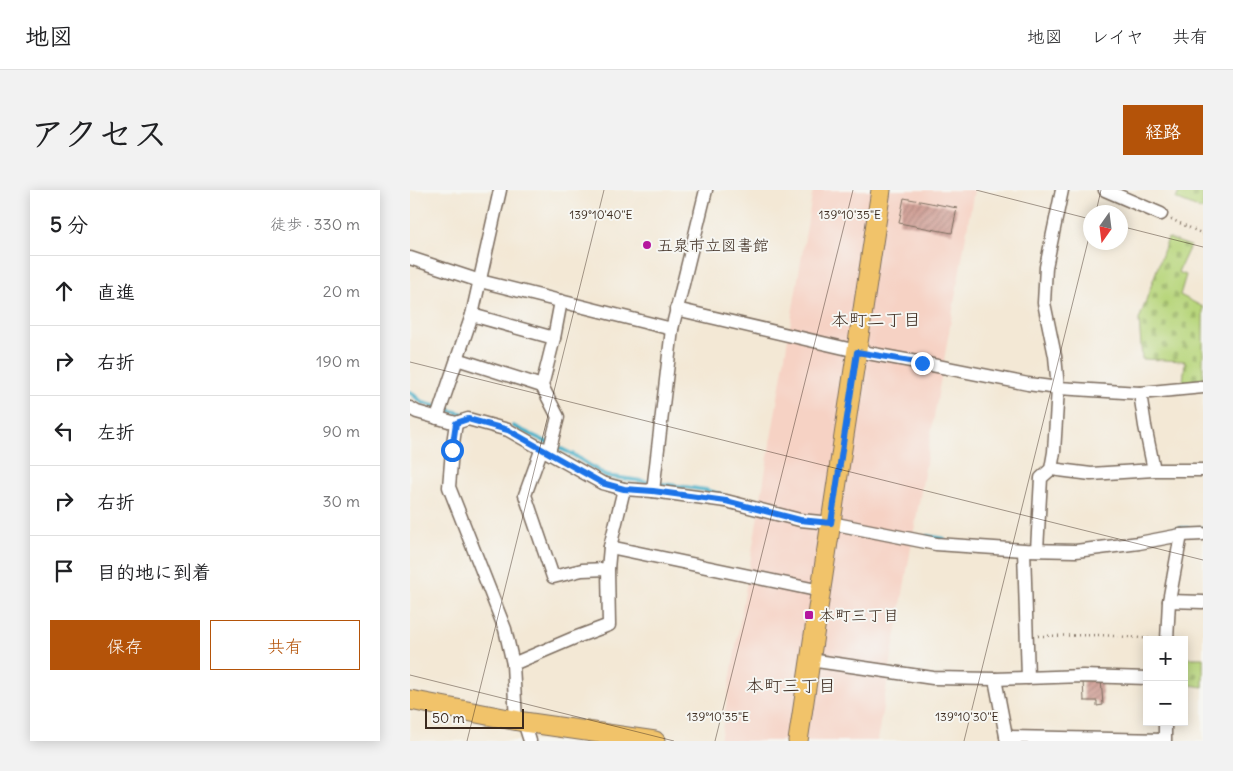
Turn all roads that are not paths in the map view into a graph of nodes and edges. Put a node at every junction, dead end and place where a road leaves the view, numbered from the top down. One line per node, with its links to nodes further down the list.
1 (500, 190): 8 (street)
2 (706, 190): 10 (street)
3 (881, 190): 14 (main road)
4 (1062, 190): 18 (street)
5 (1105, 190): 6 (street)
6 (1161, 214)
7 (410, 258): 8 (street)
8 (480, 281): 9 (street); 11 (street)
9 (561, 301): 12 (street); 13 (street)
10 (676, 309): 12 (street); 14 (street)
11 (472, 315): 13 (street); 15 (street)
12 (672, 329): 28 (street)
13 (554, 338): 16 (street)
14 (857, 352): 18 (street); 29 (main road)
15 (457, 359): 16 (street); 21 (street)
16 (542, 386): 23 (street)
17 (1203, 387): 19 (street)
18 (1058, 388): 19 (street); 24 (street)
19 (1140, 393): 25 (street)
20 (410, 408): 21 (street)
21 (437, 418): 22 (street)
22 (456, 423): 23 (street); 41 (street)
23 (546, 450): 27 (street); 35 (street)
24 (1051, 469): 25 (street); 34 (street)
25 (1154, 470): 26 (street)
26 (1203, 470)
27 (624, 489): 28 (street); 32 (street)
28 (653, 491): 29 (street)
29 (831, 523): 33 (street); 36 (main road)
30 (1203, 534): 31 (street)
31 (1181, 535): 34 (street); 37 (street)
32 (610, 547): 35 (street); 36 (street)
33 (1024, 550): 34 (street); 42 (street)
34 (1037, 550)
35 (608, 569): 41 (street)
36 (821, 591): 40 (main road)
37 (1169, 601): 38 (street); 39 (street)
38 (1203, 602)
39 (1168, 636)
40 (810, 660): 44 (street); 51 (main road)
41 (514, 664): 46 (street)
42 (1028, 678): 43 (street); 44 (street)
43 (1143, 678)
44 (995, 679): 48 (street)
45 (410, 700): 46 (main road)
46 (520, 722): 49 (street); 50 (main road)
47 (1165, 726): 52 (street)
48 (1007, 739): 52 (street)
49 (530, 741)
50 (655, 741)
51 (798, 741)
52 (1164, 741)

